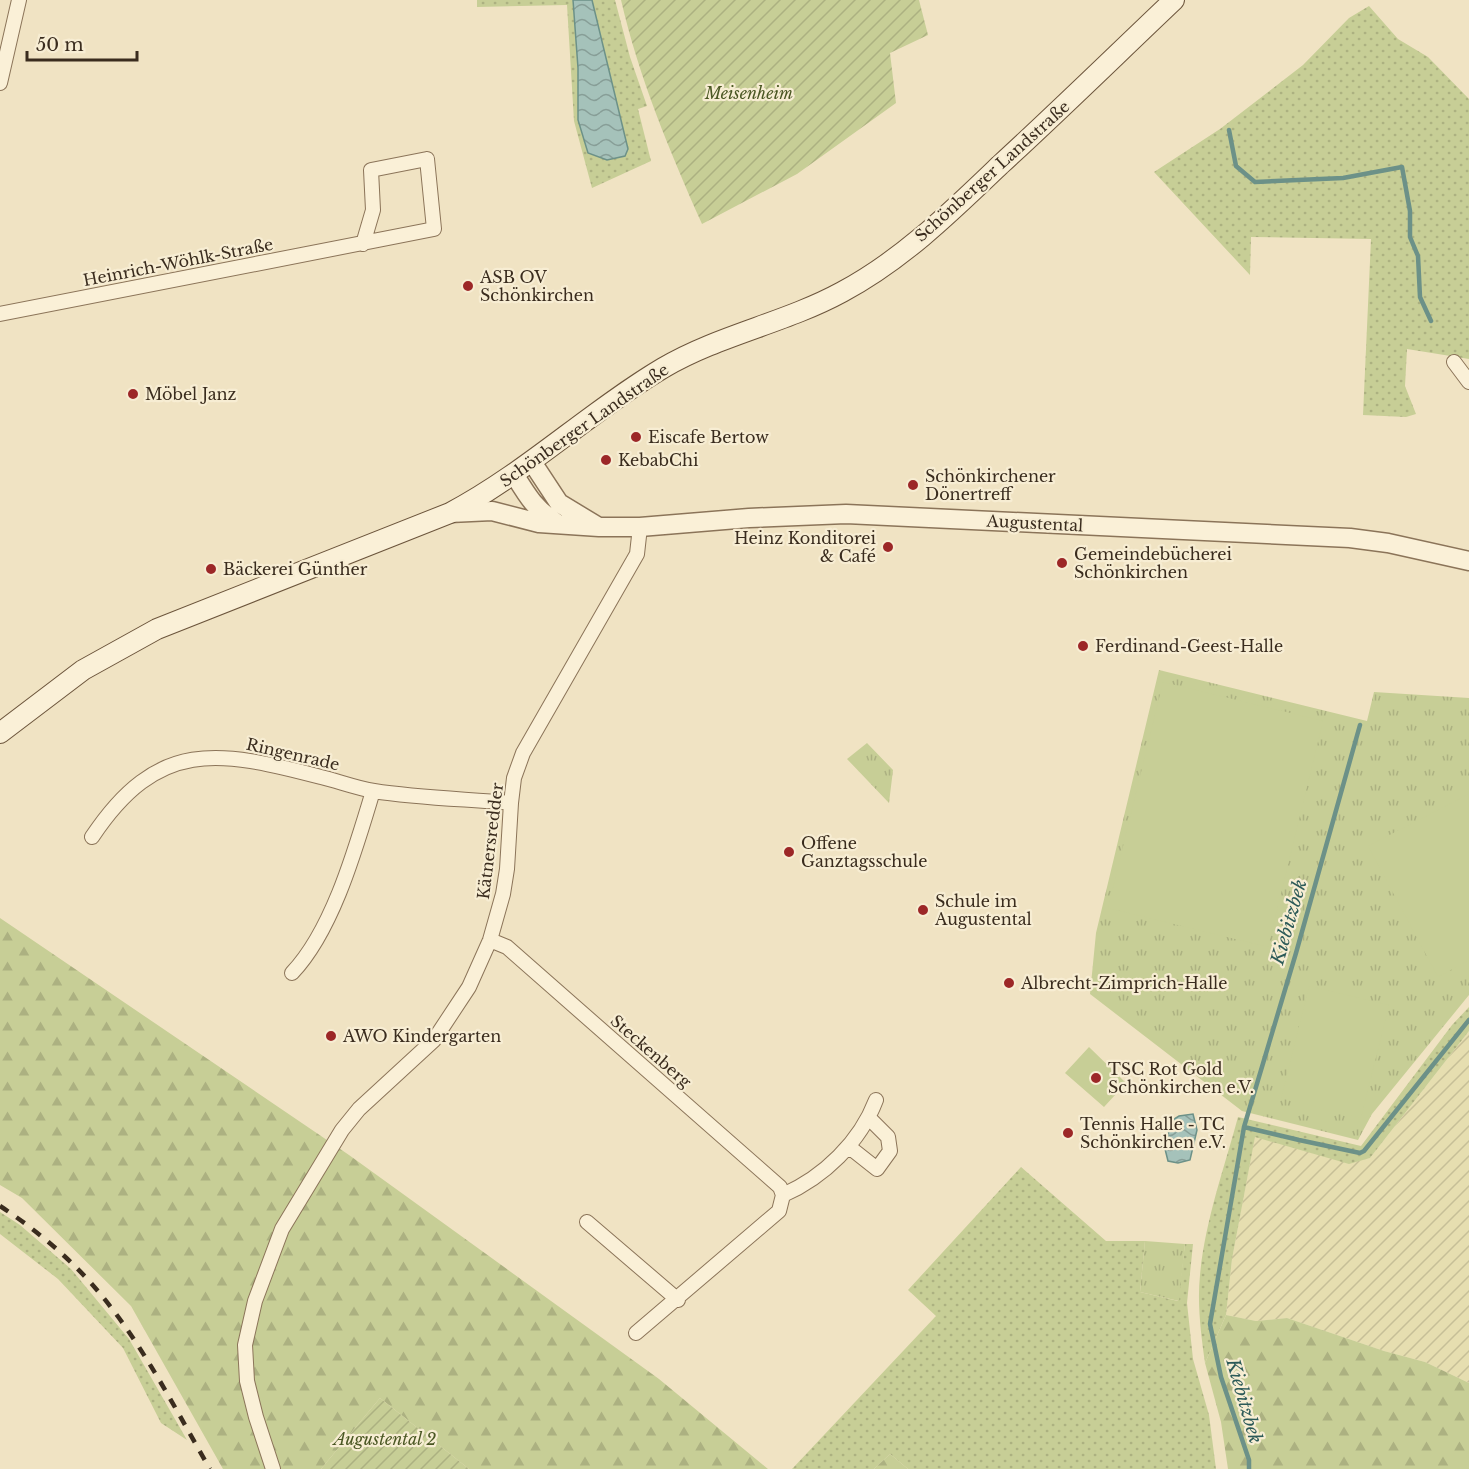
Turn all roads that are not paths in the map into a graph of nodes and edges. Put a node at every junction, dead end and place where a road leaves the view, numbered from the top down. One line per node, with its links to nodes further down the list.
1 (19, 0): 3 (street)
2 (1174, 0): 8 (main road, Schönberger Landstraße)
3 (0, 83)
4 (363, 244): 4 (street, Heinrich-Wöhlk-Straße); 5 (street, Heinrich-Wöhlk-Straße)
5 (0, 314)
6 (1454, 362): 7 (street)
7 (1469, 382)
8 (532, 462): 9 (main road, Schönberger Landstraße); 12 (street)
9 (514, 474): 10 (main road, Schönberger Landstraße); 11 (street)
10 (450, 513): 11 (street, Augustental); 15 (main road, Schönberger Landstraße)
11 (562, 526): 12 (street, Augustental)
12 (598, 527): 13 (street, Augustental)
13 (640, 527): 14 (street, Augustental); 17 (street, Kätnersredder)
14 (1469, 561)
15 (1, 731)
16 (373, 790): 17 (street, Ringenrade); 18 (street, Ringenrade); 20 (street)
17 (511, 803): 19 (street, Kätnersredder)
18 (92, 837)
19 (490, 940): 24 (street, Steckenberg); 28 (street, Kätnersredder)
20 (292, 973)
21 (876, 1100): 22 (street)
22 (869, 1118): 23 (street); 23 (street)
23 (846, 1150): 24 (street)
24 (783, 1195): 26 (street)
25 (587, 1222): 26 (street)
26 (678, 1300): 27 (street)
27 (636, 1333)
28 (273, 1469)

